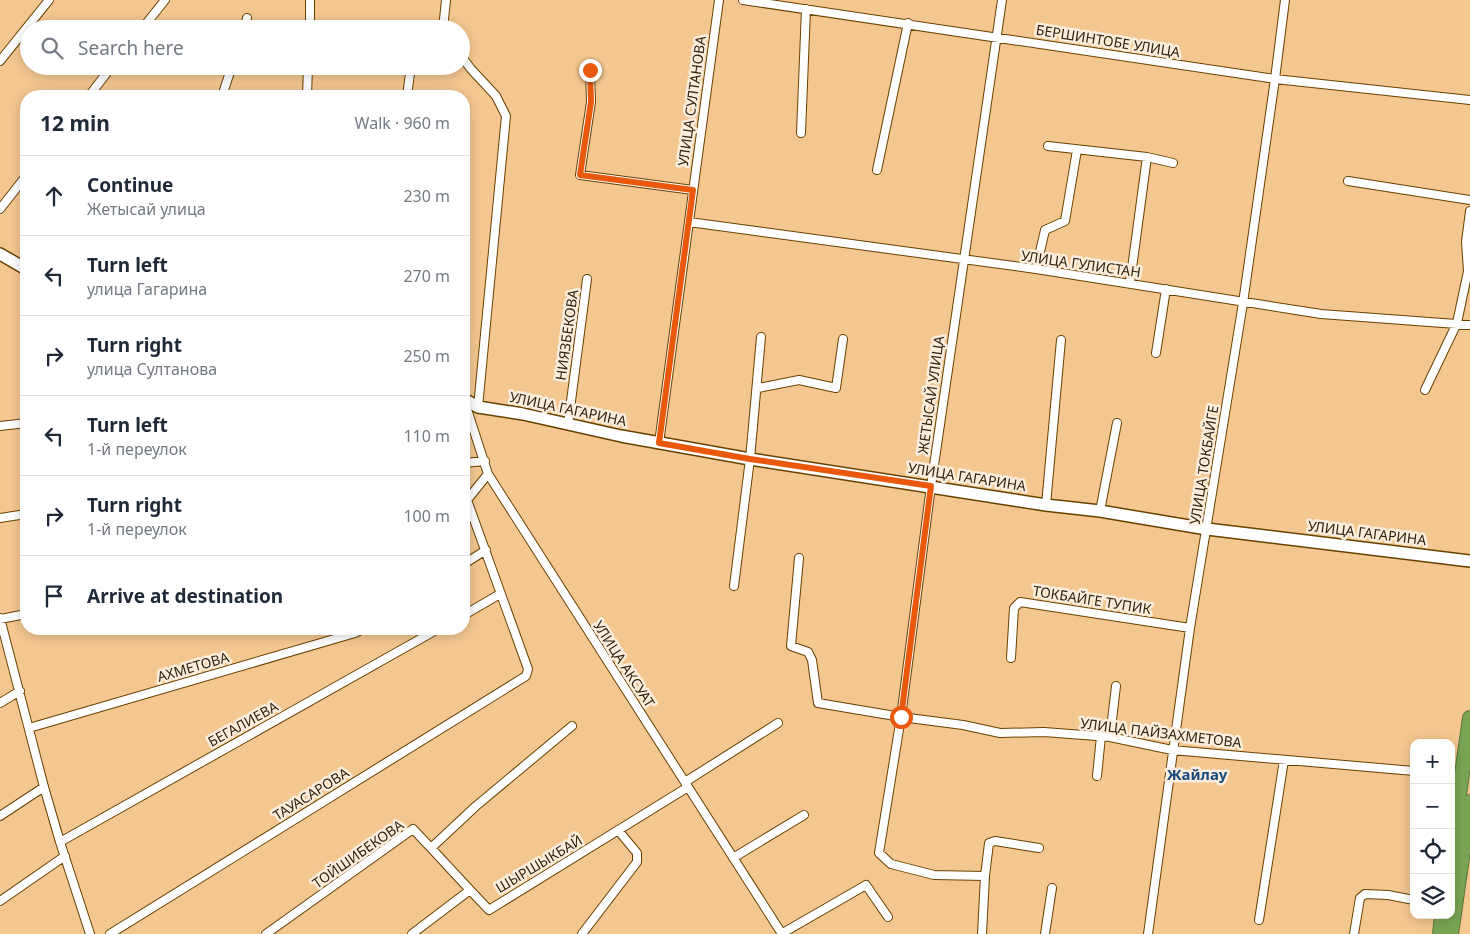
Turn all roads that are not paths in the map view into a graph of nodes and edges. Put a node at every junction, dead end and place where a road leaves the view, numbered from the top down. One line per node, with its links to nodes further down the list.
1 (49, 0): 10 (street)
2 (165, 0): 11 (street)
3 (310, 0): 12 (street)
4 (446, 0): 13 (street)
5 (719, 0): 38 (street, УЛИЦА СУЛТАНОВА)
6 (743, 0): 9 (street, БЕРШИНТОБЕ УЛИЦА)
7 (1002, 0): 16 (street, ЖЕТЫСАЙ УЛИЦА)
8 (1285, 0): 24 (street, УЛИЦА ТОКБАЙГЕ)
9 (806, 9): 14 (street, БЕРШИНТОБЕ УЛИЦА); 30 (street)
10 (33, 20)
11 (149, 20)
12 (310, 20)
13 (444, 20)
14 (908, 23): 16 (street, БЕРШИНТОБЕ УЛИЦА); 35 (street)
15 (20, 36): 17 (street)
16 (998, 37): 24 (street, БЕРШИНТОБЕ УЛИЦА); 44 (street, ЖЕТЫСАЙ УЛИЦА)
17 (0, 61)
18 (470, 69): 60 (street)
19 (590, 70): 38 (street)
20 (105, 75): 25 (street)
21 (229, 75): 26 (street)
22 (308, 75): 27 (street)
23 (410, 75): 28 (street)
24 (1275, 79): 29 (street, БЕРШИНТОБЕ УЛИЦА); 50 (street, УЛИЦА ТОКБАЙГЕ)
25 (94, 90)
26 (224, 90)
27 (307, 90)
28 (408, 90)
29 (1470, 100)
30 (802, 134)
31 (1048, 146): 32 (street)
32 (1077, 150): 33 (street); 46 (street)
33 (1146, 157): 34 (street); 48 (street)
34 (1172, 163)
35 (877, 170)
36 (1348, 181): 39 (street)
37 (20, 184): 40 (street)
38 (693, 190): 42 (street, УЛИЦА СУЛТАНОВА)
39 (1470, 200)
40 (0, 210)
41 (1470, 211): 51 (street)
42 (689, 222): 44 (street, УЛИЦА ГУЛИСТАН); 66 (street, УЛИЦА СУЛТАНОВА)
43 (0, 254): 45 (main road)
44 (964, 260): 46 (street, УЛИЦА ГУЛИСТАН); 71 (street, ЖЕТЫСАЙ УЛИЦА)
45 (20, 266)
46 (1036, 269): 48 (street, УЛИЦА ГУЛИСТАН)
47 (587, 279): 64 (street, НИЯЗБЕКОВА)
48 (1130, 283): 49 (street, УЛИЦА ГУЛИСТАН)
49 (1166, 289): 50 (street, УЛИЦА ГУЛИСТАН); 56 (street)
50 (1243, 303): 51 (street, УЛИЦА ГУЛИСТАН); 78 (street, УЛИЦА ТОКБАЙГЕ)
51 (1456, 323): 52 (street, УЛИЦА ГУЛИСТАН); 58 (street)
52 (1470, 325)
53 (761, 337): 57 (street)
54 (843, 339): 57 (street)
55 (1061, 340): 73 (street)
56 (1156, 352)
57 (758, 388): 67 (street)
58 (1425, 390)
59 (470, 402): 60 (main road, УЛИЦА ГАГАРИНА)
60 (478, 407): 64 (main road, УЛИЦА ГАГАРИНА)
61 (470, 418): 68 (street, УЛИЦА АКСУАТ)
62 (1117, 423): 74 (street)
63 (20, 424): 65 (street)
64 (568, 424): 66 (main road, УЛИЦА ГАГАРИНА)
65 (0, 426)
66 (659, 443): 67 (main road, УЛИЦА ГАГАРИНА)
67 (750, 459): 71 (main road, УЛИЦА ГАГАРИНА); 83 (street)
68 (484, 462): 69 (street); 70 (street, УЛИЦА АКСУАТ)
69 (470, 463)
70 (488, 474): 72 (street); 107 (street, УЛИЦА АКСУАТ)
71 (931, 486): 73 (main road, УЛИЦА ГАГАРИНА); 95 (street, ЖЕТЫСАЙ УЛИЦА)
72 (470, 494)
73 (1046, 505): 74 (main road, УЛИЦА ГАГАРИНА)
74 (1100, 511): 78 (main road, УЛИЦА ГАГАРИНА)
75 (470, 512): 79 (street)
76 (20, 515): 77 (street)
77 (0, 518)
78 (1207, 529): 82 (main road, УЛИЦА ГАГАРИНА); 88 (street, УЛИЦА ТОКБАЙГЕ)
79 (486, 550): 81 (street); 84 (street)
80 (799, 558): 95 (street, УЛИЦА ПАЙЗАХМЕТОВА)
81 (470, 560)
82 (1470, 561)
83 (734, 586)
84 (500, 594): 85 (street); 128 (street, ТАУАСАРОВА)
85 (470, 611)
86 (20, 615): 87 (street)
87 (0, 618): 93 (street)
88 (1190, 628): 91 (street, ТОКБАЙГЕ ТУПИК); 102 (street, УЛИЦА ТОКБАЙГЕ)
89 (348, 635): 99 (street, АХМЕТОВА)
90 (427, 635): 114 (street, БЕГАЛИЕВА)
91 (1011, 658)
92 (1116, 686): 101 (street)
93 (20, 691): 94 (street); 99 (street)
94 (0, 703)
95 (901, 717): 100 (street, УЛИЦА ПАЙЗАХМЕТОВА); 119 (street, ЖЕТЫСАЙ УЛИЦА)
96 (1470, 718): 105 (highway)
97 (778, 723): 107 (street, ШЫРШЫКБАЙ)
98 (572, 726): 115 (street)
99 (29, 728): 108 (street)
100 (1101, 736): 101 (street, УЛИЦА ПАЙЗАХМЕТОВА); 106 (street)
101 (1110, 737): 102 (street, УЛИЦА ПАЙЗАХМЕТОВА)
102 (1172, 750): 103 (street, УЛИЦА ПАЙЗАХМЕТОВА); 135 (street, УЛИЦА ТОКБАЙГЕ)
103 (1284, 760): 104 (street, УЛИЦА ПАЙЗАХМЕТОВА); 126 (street)
104 (1410, 771)
105 (1457, 775): 112 (highway)
106 (1097, 776)
107 (686, 785): 113 (street, ШЫРШЫКБАЙ); 118 (street, УЛИЦА АКСУАТ)
108 (44, 787): 111 (street); 114 (street)
109 (1470, 802): 138 (highway)
110 (804, 815): 118 (street)
111 (0, 816)
112 (1453, 829)
113 (618, 830): 121 (street, ШЫРШЫКБАЙ); 131 (street)
114 (60, 842): 117 (street)
115 (431, 848): 121 (street); 129 (street, ТОЙШИБЕКОВА)
116 (1039, 848): 119 (street)
117 (65, 856): 123 (street); 127 (street)
118 (733, 858): 132 (street, УЛИЦА АКСУАТ)
119 (985, 876): 133 (street)
120 (1052, 888): 134 (street)
121 (470, 890): 130 (street)
122 (1410, 899): 136 (street)
123 (0, 901)
124 (888, 917): 132 (street)
125 (1442, 919): 137 (highway)
126 (1259, 920)
127 (90, 934)
128 (110, 934)
129 (266, 934)
130 (412, 934)
131 (582, 934)
132 (782, 934)
133 (982, 934)
134 (1045, 934)
135 (1148, 934)
136 (1354, 934)
137 (1440, 934)
138 (1451, 934)

